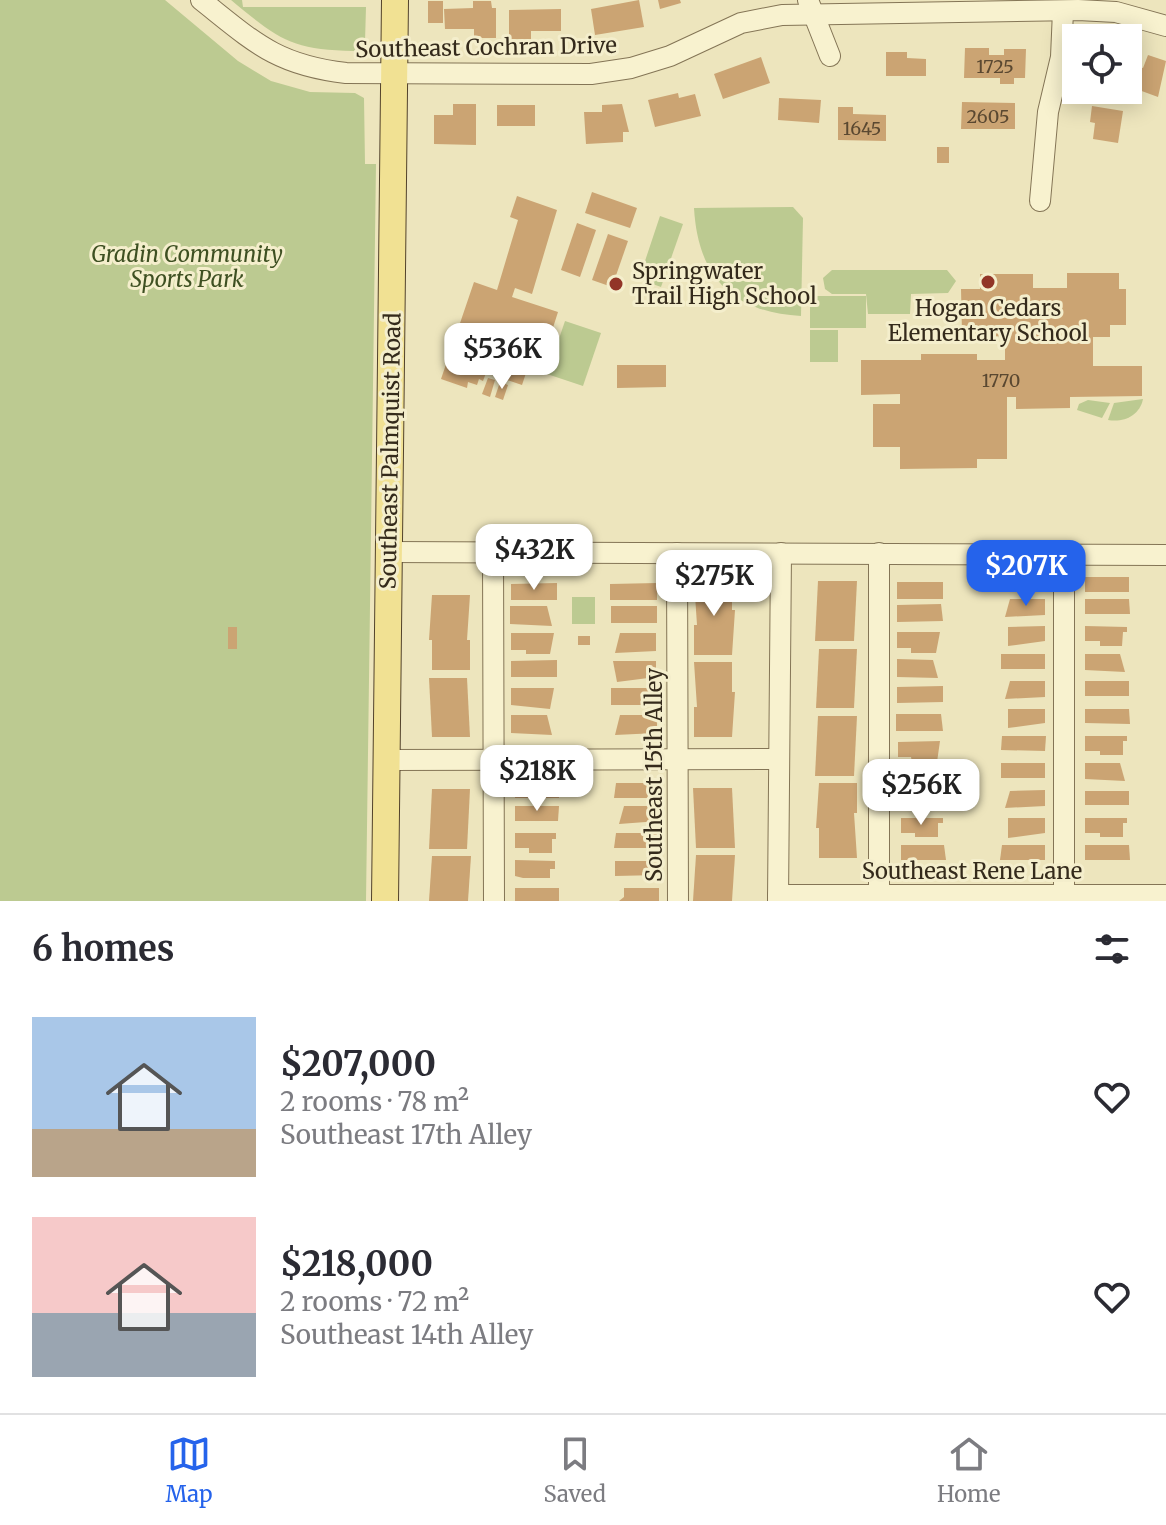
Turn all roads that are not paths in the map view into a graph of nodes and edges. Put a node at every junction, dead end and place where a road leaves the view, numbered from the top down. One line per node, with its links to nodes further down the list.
1 (201, 0): 7 (street, Southeast Cochran Drive)
2 (395, 0): 7 (main road, Southeast Palmquist Road)
3 (810, 6): 4 (street, Southeast Cochran Drive); 6 (street); 7 (street, Southeast Cochran Drive)
4 (1063, 11): 5 (street, Southeast Cochran Drive); 8 (street)
5 (1166, 26)
6 (830, 56)
7 (394, 73): 9 (main road, Southeast Palmquist Road)
8 (1040, 201)
9 (389, 552): 10 (street); 19 (main road, Southeast Palmquist Road)
10 (493, 552): 11 (street); 16 (street)
11 (677, 553): 12 (street); 17 (street, Southeast 15th Alley)
12 (781, 553): 13 (street); 18 (street)
13 (879, 553): 14 (street); 22 (street)
14 (1064, 553): 15 (street); 23 (street)
15 (1166, 555)
16 (494, 759): 17 (street); 19 (street); 25 (street)
17 (678, 759): 18 (street); 26 (street, Southeast 15th Alley)
18 (779, 759): 21 (street)
19 (386, 760): 24 (main road, Southeast Palmquist Road)
20 (1166, 895): 23 (street, Southeast Rene Lane)
21 (778, 898): 22 (street, Southeast Rene Lane)
22 (879, 898): 23 (street, Southeast Rene Lane)
23 (1064, 898)
24 (385, 901)
25 (494, 901)
26 (678, 901)

